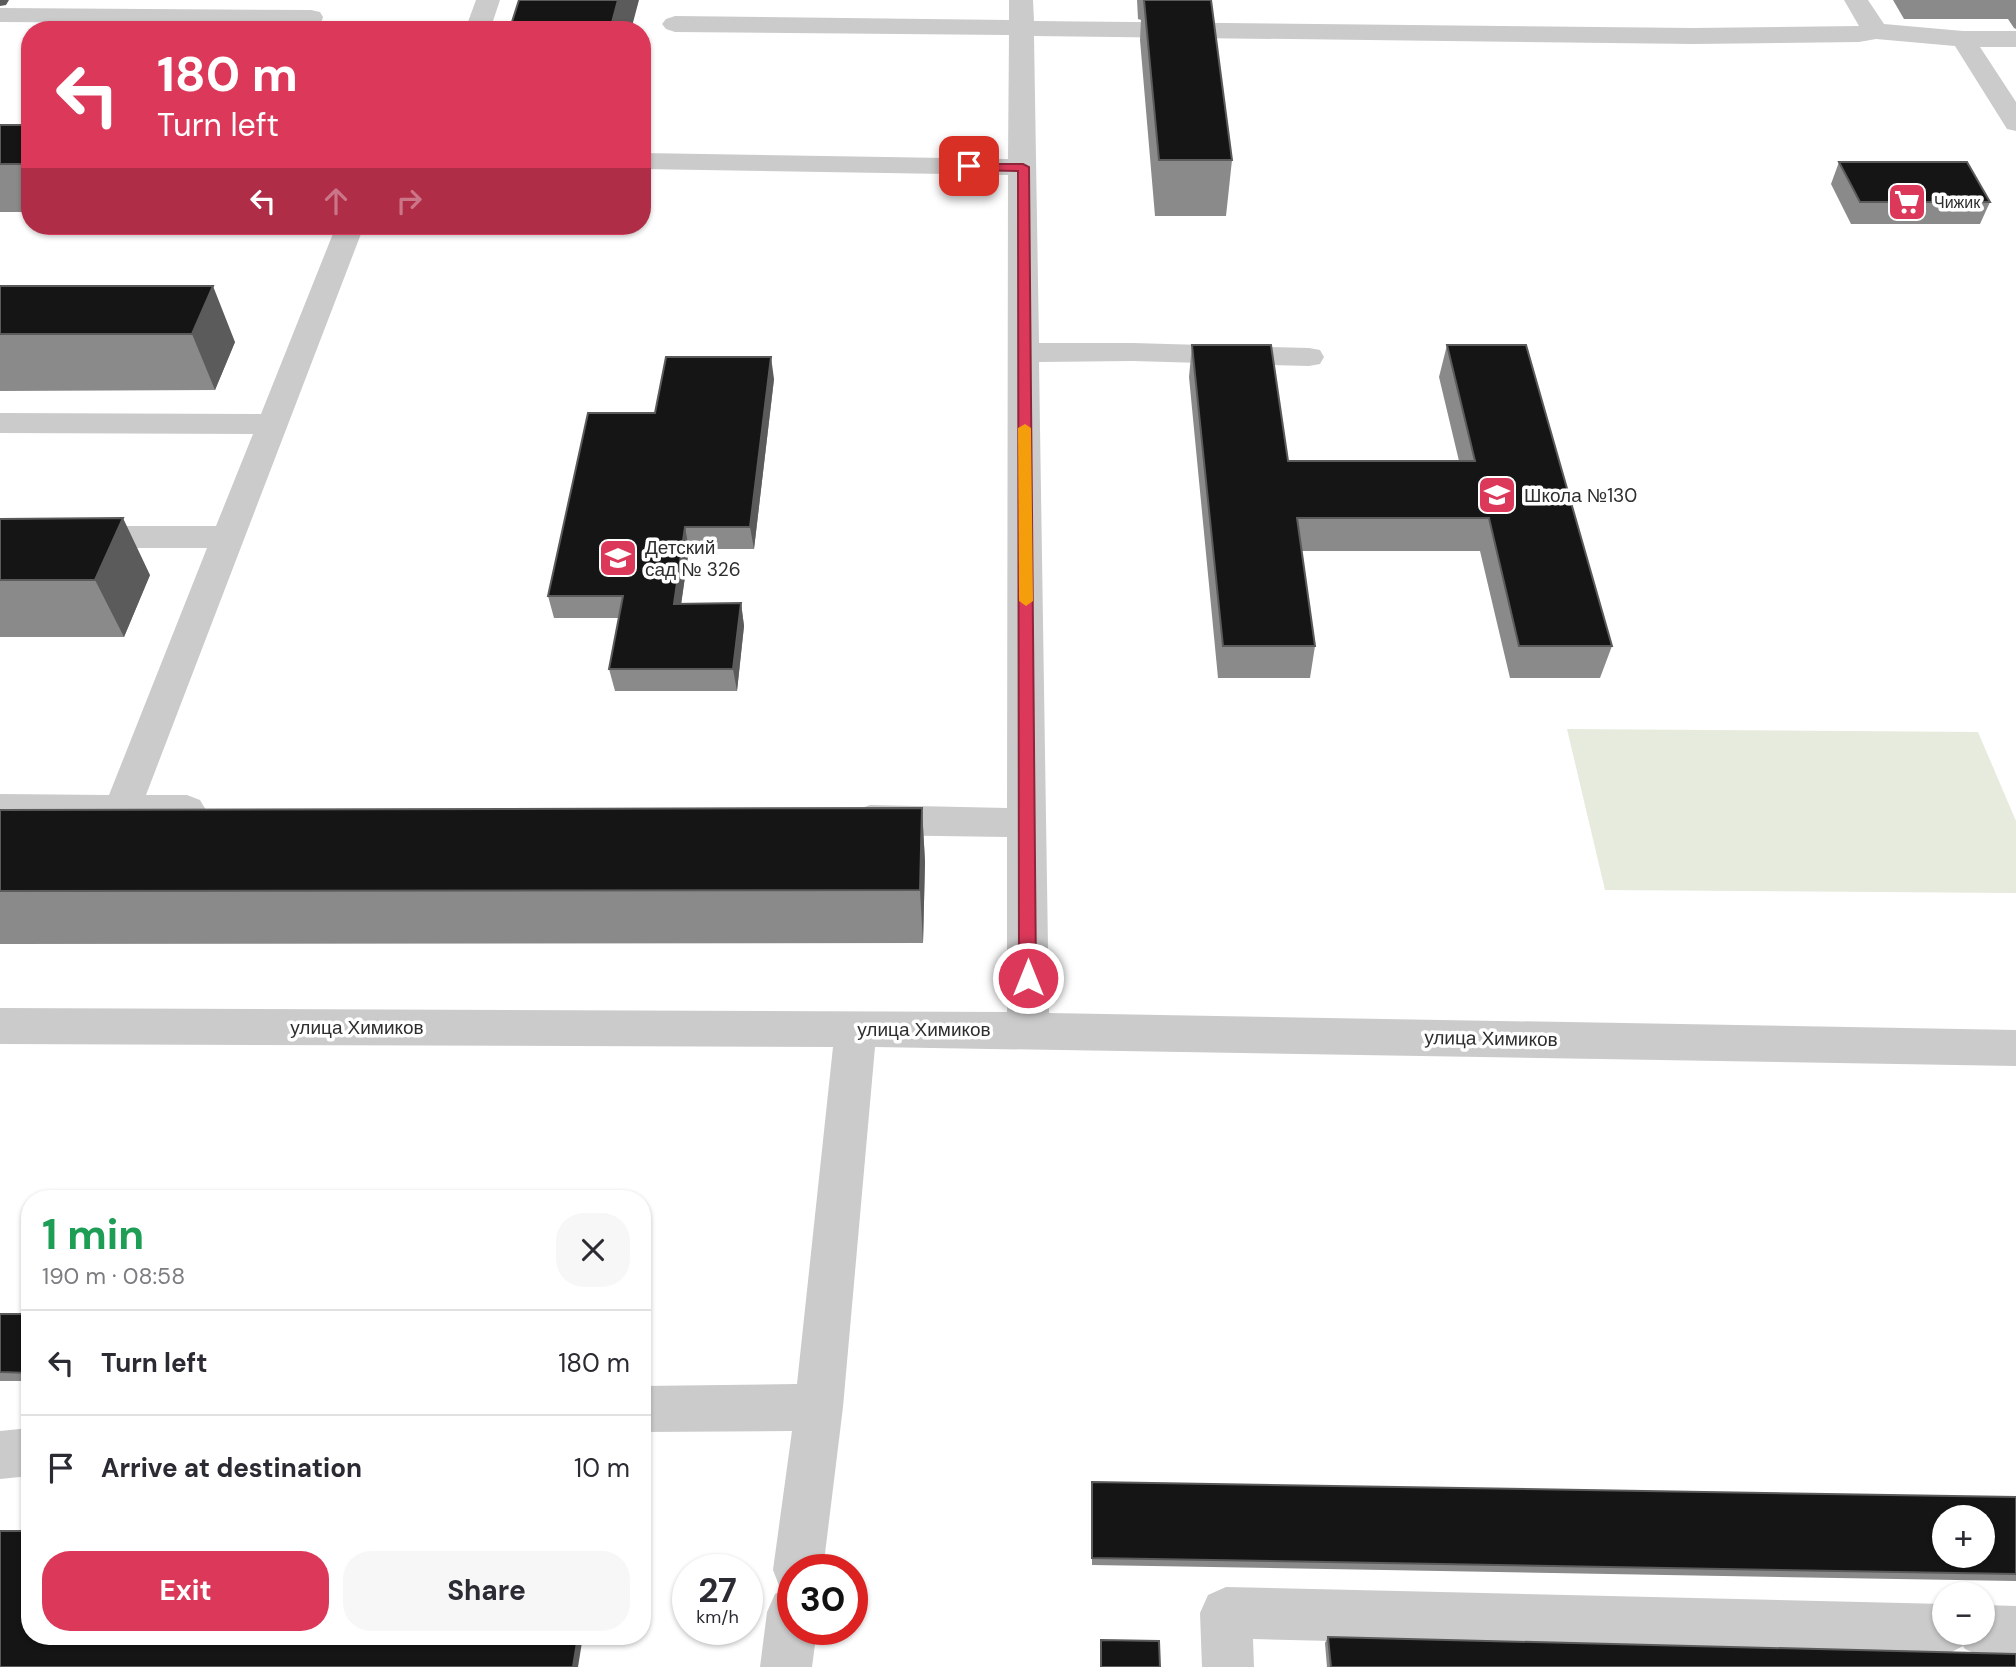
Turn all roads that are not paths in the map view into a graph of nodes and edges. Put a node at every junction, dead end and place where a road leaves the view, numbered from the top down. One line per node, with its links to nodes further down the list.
1 (488, 0): 6 (street)
2 (1856, 0): 8 (street)
3 (1022, 13): 7 (street); 8 (street); 13 (street)
4 (0, 15): 5 (street)
5 (314, 16)
6 (480, 21)
7 (675, 23)
8 (1876, 31): 9 (street)
9 (1963, 38): 10 (street); 11 (street)
10 (2016, 39)
11 (2016, 123)
12 (651, 161): 13 (street)
13 (1023, 167): 15 (street)
14 (346, 235): 18 (street)
15 (1024, 353): 16 (street); 25 (street)
16 (1309, 357)
17 (0, 424): 18 (street)
18 (273, 424): 20 (street)
19 (0, 537): 20 (street)
20 (229, 537): 22 (street)
21 (0, 809): 22 (street)
22 (122, 809): 23 (street)
23 (219, 811)
24 (832, 820): 25 (street)
25 (1027, 822): 28 (street)
26 (0, 1027): 27 (street, улица Химиков)
27 (856, 1028): 28 (street, улица Химиков); 30 (street)
28 (1028, 1030): 29 (street, улица Химиков)
29 (2016, 1048)
30 (819, 1407): 31 (street); 34 (street)
31 (651, 1409)
32 (21, 1453): 33 (street)
33 (0, 1455)
34 (800, 1554)
35 (1932, 1630): 40 (street)
36 (1995, 1631): 37 (street)
37 (2016, 1632)
38 (789, 1645): 39 (street)
39 (786, 1667)
40 (1228, 1667)

